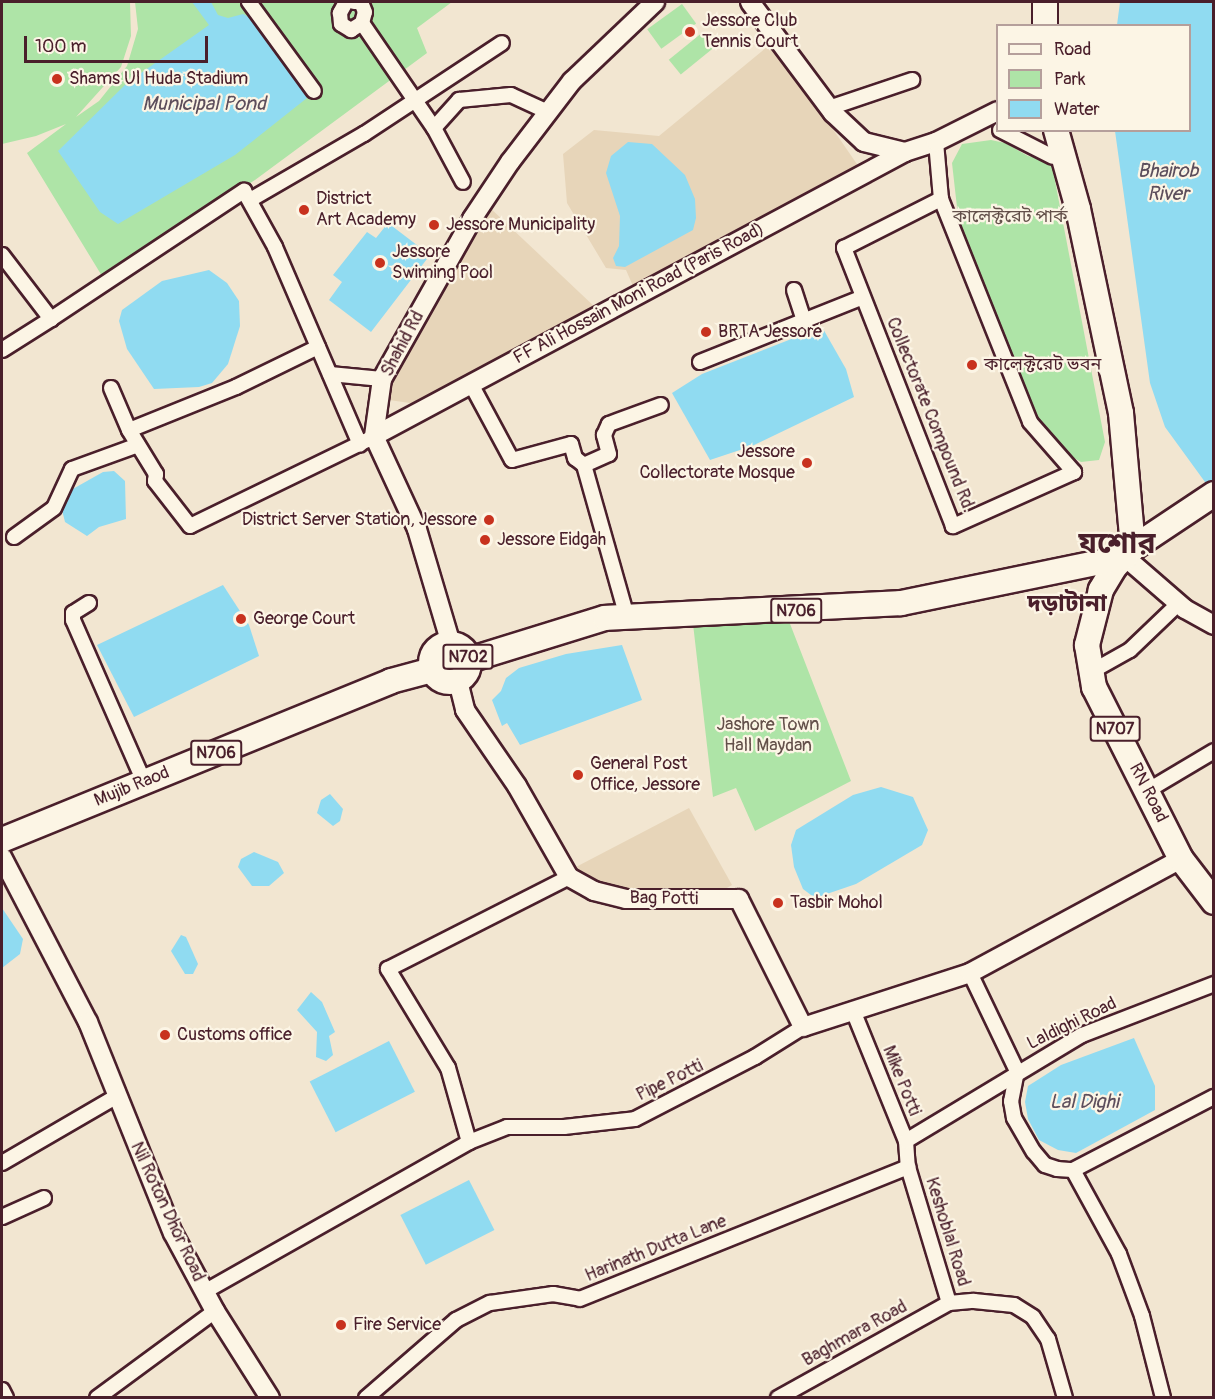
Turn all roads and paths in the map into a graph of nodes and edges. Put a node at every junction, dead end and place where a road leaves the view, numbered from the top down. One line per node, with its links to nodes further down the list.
1 (249, 2): 9 (street)
2 (346, 2): 6 (street)
3 (354, 2): 6 (street)
4 (655, 2): 12 (street, Shahid Rd)
5 (750, 2): 11 (street)
6 (362, 23): 10 (street)
7 (502, 43): 10 (street)
8 (912, 81): 11 (street)
9 (314, 92)
10 (415, 100): 15 (street); 25 (street)
11 (829, 108): 21 (street)
12 (548, 112): 15 (street); 35 (street, Shahid Rd)
13 (996, 112): 14 (street, FF Ali Hossain Moni Road (Paris Road))
14 (979, 123): 16 (street); 20 (street, FF Ali Hossain Moni Road (Paris Road))
15 (434, 128): 23 (street)
16 (996, 129)
17 (1003, 132): 22 (street)
18 (1050, 132): 22 (highway)
19 (1057, 132): 44 (highway)
20 (936, 142): 21 (street, FF Ali Hossain Moni Road (Paris Road)); 24 (street, Collectorate Compound Rd.)
21 (905, 152): 36 (street, FF Ali Hossain Moni Road (Paris Road))
22 (1053, 157): 44 (highway)
23 (463, 182)
24 (941, 199): 28 (street, Collectorate Compound Rd.); 28 (street, Collectorate Compound Rd.)
25 (250, 200): 29 (street); 31 (street)
26 (2, 255): 29 (street)
27 (794, 290): 30 (street)
28 (863, 297): 30 (street)
29 (51, 319): 32 (street)
30 (804, 320): 33 (street)
31 (318, 347): 34 (street); 39 (street)
32 (2, 350)
33 (700, 362)
34 (330, 374): 35 (street); 40 (street)
35 (382, 379): 40 (street, Shahid Rd)
36 (471, 384): 40 (street, FF Ali Hossain Moni Road (Paris Road)); 42 (street)
37 (111, 387): 39 (street)
38 (661, 405): 42 (street)
39 (129, 430): 41 (street)
40 (367, 440): 41 (street); 51 (street)
41 (138, 445): 45 (street)
42 (584, 465): 49 (street)
43 (1206, 499): 46 (highway)
44 (1128, 507): 46 (highway)
45 (14, 537)
46 (1129, 552): 48 (street); 49 (highway, N706); 53 (highway, RN Road / N707)
47 (89, 603): 55 (street)
48 (1179, 603): 50 (street); 53 (street)
49 (627, 617): 51 (highway, N706)
50 (1214, 625)
51 (460, 662): 52 (highway, N702); 52 (highway, N702); 60 (street)
52 (432, 670): 55 (highway, Mujib Raod / N706)
53 (1089, 673): 56 (highway, RN Road / N707)
54 (1214, 751): 56 (street)
55 (144, 782): 57 (highway, Mujib Raod / N706)
56 (1147, 791): 59 (highway, RN Road / N707)
57 (2, 840)
58 (2, 857): 67 (street, Nil Roton Dhor Road)
59 (1181, 859): 61 (highway, RN Road / N707); 62 (street)
60 (568, 877): 65 (street, Bag Potti); 70 (street)
61 (1214, 902)
62 (970, 973): 64 (street); 66 (street)
63 (1214, 984): 66 (street, Laldighi Road)
64 (854, 1013): 65 (street); 69 (street, Mike Potti)
65 (803, 1027): 70 (street, Pipe Potti)
66 (1017, 1071): 69 (street, Mike Potti); 73 (street, Laldighi Road)
67 (117, 1096): 71 (street); 76 (street, Nil Roton Dhor Road)
68 (1214, 1096): 73 (street)
69 (906, 1141): 72 (street, Keshoblal Road)
70 (470, 1142): 76 (street, Nil Roton Dhor Road)
71 (2, 1162)
72 (908, 1167): 77 (street, Keshoblal Road); 83 (street, Harinath Dutta Lane)
73 (1073, 1170): 86 (street)
74 (44, 1198): 75 (street)
75 (2, 1217)
76 (204, 1292): 78 (street)
77 (949, 1303): 84 (street, Baghmara Road); 85 (street, Keshoblal Road)
78 (215, 1311): 81 (street); 82 (street)
79 (2, 1390): 80 (street)
80 (6, 1398)
81 (97, 1398)
82 (270, 1398)
83 (366, 1398)
84 (778, 1398)
85 (1065, 1398)
86 (1163, 1398)

